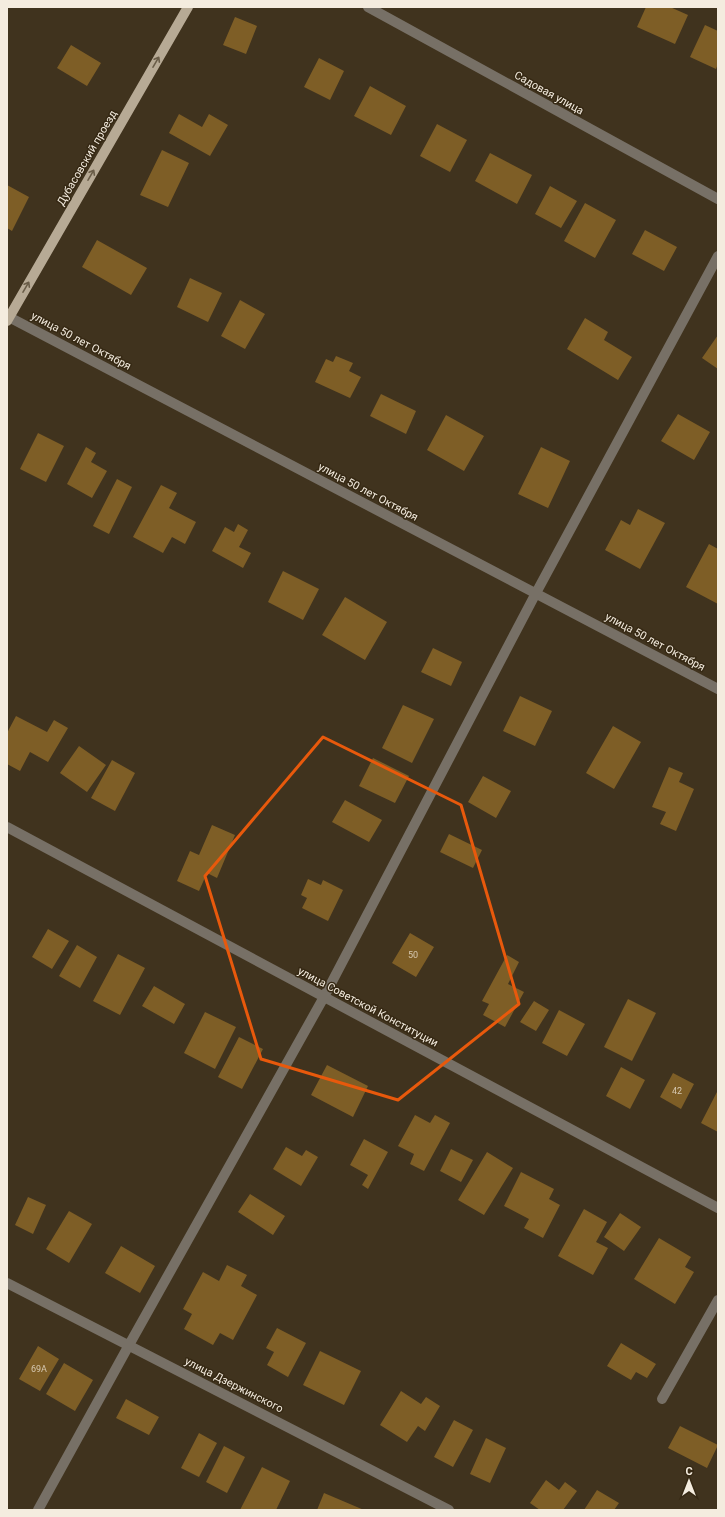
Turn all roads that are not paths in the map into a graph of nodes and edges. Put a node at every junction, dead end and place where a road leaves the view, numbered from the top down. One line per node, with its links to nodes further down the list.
1 (188, 7): 5 (main road, Дубасовский проезд, one-way to 1)
2 (368, 7): 3 (street, Садовая улица)
3 (718, 200)
4 (718, 256): 6 (street)
5 (8, 318): 6 (street, улица 50 лет Октября)
6 (536, 593): 7 (street, улица 50 лет Октября); 9 (street)
7 (718, 689)
8 (7, 827): 9 (street, улица Советской Конституции)
9 (324, 997): 10 (street, улица Советской Конституции); 13 (street)
10 (718, 1208)
11 (7, 1283): 13 (street, улица Дзержинского)
12 (718, 1300): 14 (street)
13 (129, 1345): 15 (street); 16 (street, улица Дзержинского)
14 (662, 1400)
15 (38, 1510)
16 (449, 1510)

